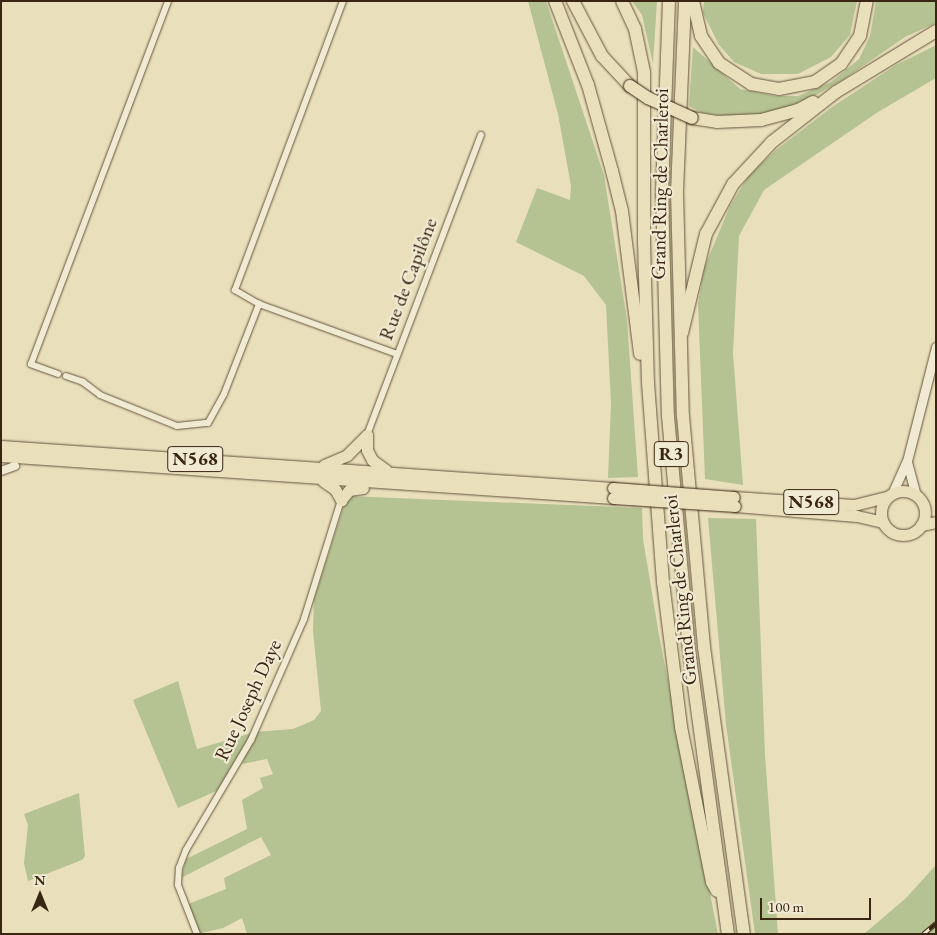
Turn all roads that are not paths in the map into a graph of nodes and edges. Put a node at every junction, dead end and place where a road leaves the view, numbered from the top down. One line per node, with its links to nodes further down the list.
1 (168, 1): 17 (street)
2 (344, 1): 13 (street)
3 (555, 1): 19 (highway)
4 (573, 1): 11 (highway, bridge)
5 (622, 1): 19 (highway)
6 (669, 1): 40 (highway, Grand Ring de Charleroi / R3)
7 (685, 1): 14 (highway, Grand Ring de Charleroi / R3)
8 (693, 1): 9 (highway)
9 (867, 1)
10 (936, 30): 11 (highway)
11 (836, 92): 14 (highway)
12 (481, 135): 16 (street, Rue de Capilône)
13 (259, 304): 16 (street); 18 (street)
14 (680, 338): 43 (highway, Grand Ring de Charleroi / R3)
15 (936, 347): 24 (main road)
16 (397, 354): 20 (street, Rue de Capilône)
17 (58, 374)
18 (66, 376)
19 (648, 383): 40 (highway)
20 (366, 435): 26 (highway); 28 (highway)
21 (1, 446): 26 (highway, N568)
22 (1, 456): 23 (highway, N568)
23 (32, 458): 25 (highway); 29 (highway, N568)
24 (907, 461): 32 (main road); 33 (main road)
25 (15, 466): 27 (street)
26 (321, 466): 28 (highway, N568)
27 (1, 471)
28 (388, 472): 31 (highway, N568)
29 (321, 480): 30 (highway, N568); 34 (highway)
30 (385, 484): 31 (highway, N568); 34 (highway)
31 (613, 493): 35 (highway, N568, bridge)
32 (890, 495): 33 (highway, N568); 35 (highway, N568); 37 (highway)
33 (918, 497): 36 (highway, N568); 39 (highway)
34 (340, 500): 41 (street, Rue Joseph Daye)
35 (735, 501): 37 (highway, N568)
36 (936, 506)
37 (882, 522): 39 (highway, N568)
38 (936, 522): 39 (highway, N568)
39 (921, 526)
40 (724, 904): 42 (highway, Grand Ring de Charleroi / R3)
41 (197, 934)
42 (728, 934)
43 (744, 934)

